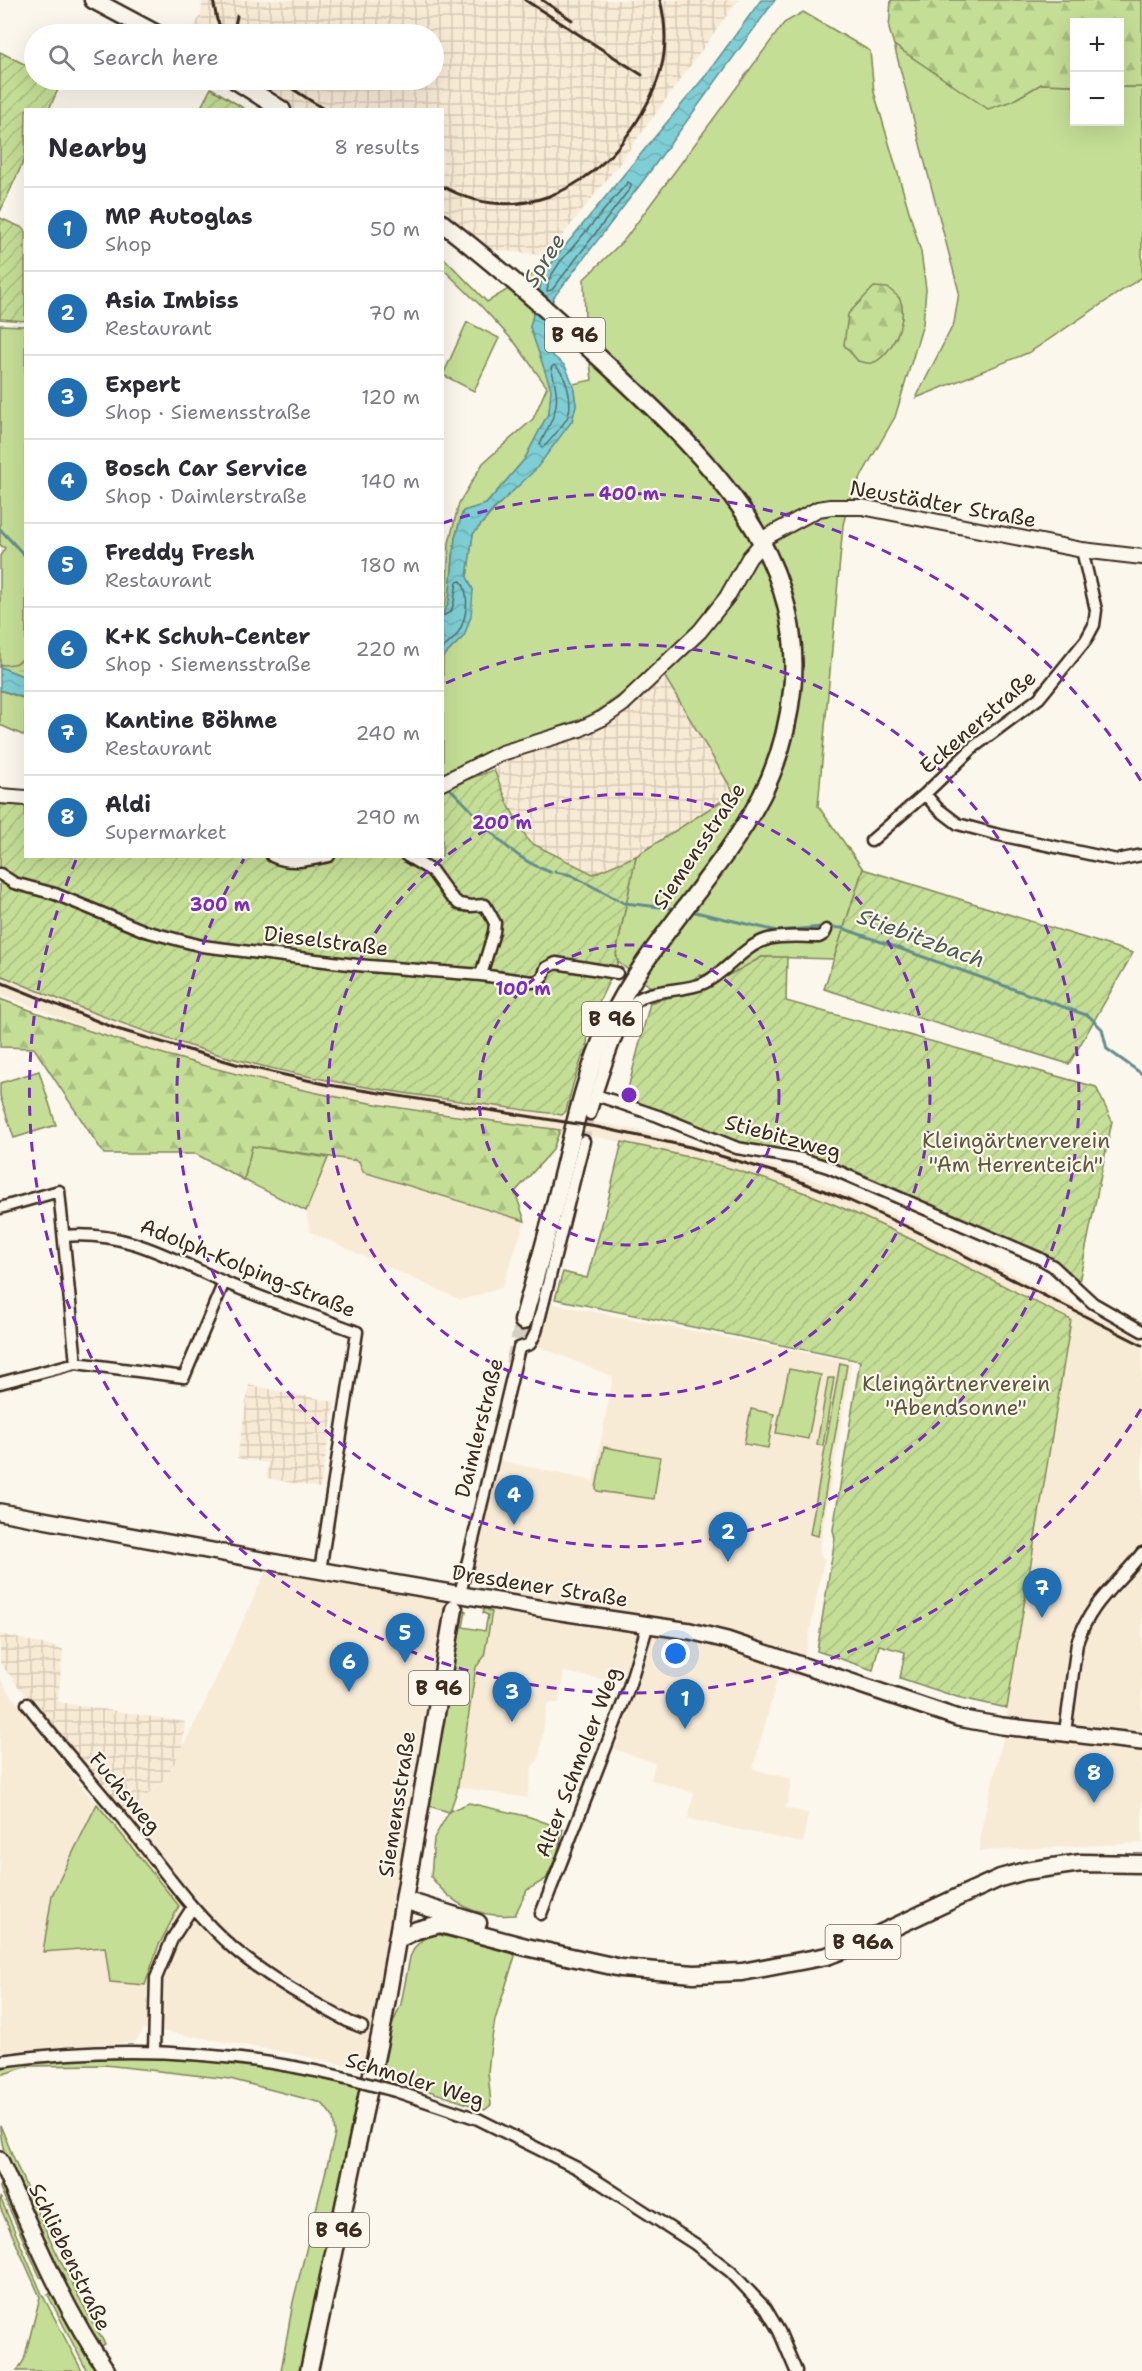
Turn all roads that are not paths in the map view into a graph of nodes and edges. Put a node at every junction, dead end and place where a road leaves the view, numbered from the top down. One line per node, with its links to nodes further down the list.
1 (93, 0): 2 (main road)
2 (138, 24)
3 (251, 90): 4 (main road)
4 (279, 108)
5 (444, 225): 6 (main road, Siemensstraße / B 96)
6 (762, 541): 7 (street, Neustädter Straße); 9 (street, Neustädter Straße); 28 (main road, Siemensstraße / B 96)
7 (1082, 550): 8 (street, Neustädter Straße); 10 (street, Eckenerstraße)
8 (1142, 557)
9 (446, 781)
10 (925, 794): 13 (street, Eckenerstraße); 14 (street)
11 (24, 798): 12 (street)
12 (0, 799)
13 (871, 841)
14 (1142, 855)
15 (278, 858): 16 (street)
16 (312, 858)
17 (410, 858): 21 (street)
18 (0, 874): 21 (street, Dieselstraße)
19 (826, 930): 22 (street)
20 (617, 973): 21 (street, Dieselstraße)
21 (481, 975)
22 (596, 1095): 23 (street); 29 (street, Stiebitzweg)
23 (590, 1114)
24 (584, 1140): 35 (street, Daimlerstraße)
25 (0, 1208): 26 (street)
26 (64, 1236): 27 (street, Adolph-Kolping-Straße); 30 (street)
27 (224, 1282): 30 (street); 34 (street, Adolph-Kolping-Straße)
28 (523, 1321)
29 (1142, 1331)
30 (76, 1363): 31 (street)
31 (0, 1383)
32 (0, 1512): 34 (main road, Dresdener Straße)
33 (1142, 1553): 38 (street)
34 (320, 1570): 35 (main road, Dresdener Straße)
35 (457, 1602): 36 (main road, Dresdener Straße); 42 (main road, Siemensstraße / B 96)
36 (648, 1624): 38 (main road, Dresdener Straße); 43 (street, Alter Schmoler Weg)
37 (27, 1704): 41 (street, Fuchsweg)
38 (1065, 1732): 39 (main road, Dresdener Straße)
39 (1142, 1742)
40 (1142, 1864): 46 (main road, B 96a)
41 (192, 1908): 47 (street, Fuchsweg); 48 (street)
42 (403, 1908): 44 (main road, B 96a); 45 (main road, B 96); 46 (main road, B 96a)
43 (542, 1914)
44 (440, 1924): 45 (main road); 46 (main road, B 96a)
45 (398, 1939): 52 (main road, B 96)
46 (573, 1957)
47 (362, 2027)
48 (154, 2051): 49 (street, Schmoler Weg); 53 (street, Schmoler Weg, bridge)
49 (0, 2061)
50 (0, 2160): 51 (main road, Schliebenstraße)
51 (106, 2371)
52 (309, 2371)
53 (796, 2371)

